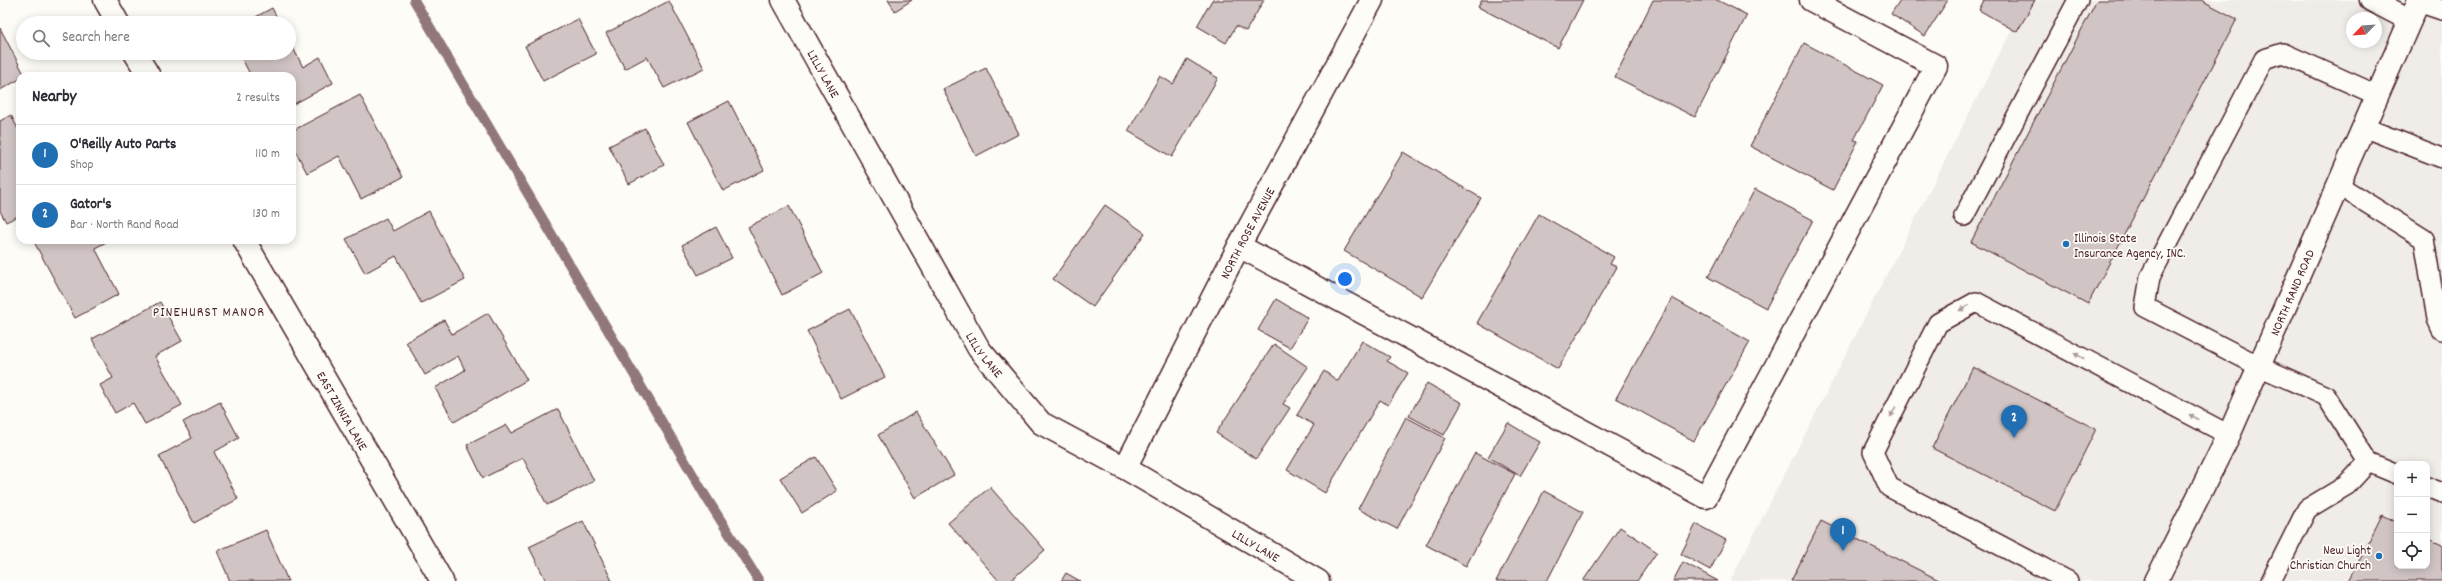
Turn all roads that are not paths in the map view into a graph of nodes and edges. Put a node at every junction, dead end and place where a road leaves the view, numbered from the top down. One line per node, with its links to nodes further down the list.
1 (105, 0): 9 (street)
2 (783, 0): 23 (street, LILLY LANE)
3 (1372, 0): 18 (street, NORTH ROSE AVENUE)
4 (1811, 0): 18 (street)
5 (2078, 0): 16 (lane)
6 (2371, 0): 7 (street)
7 (2416, 7): 8 (lane); 12 (street, NORTH RAND ROAD)
8 (2442, 10)
9 (114, 16)
10 (139, 60): 11 (street)
11 (147, 72)
12 (2377, 95): 13 (street, NORTH RAND ROAD); 20 (lane)
13 (2363, 126): 14 (lane); 15 (street, NORTH RAND ROAD)
14 (2442, 158)
15 (2338, 185): 19 (lane); 20 (street, NORTH RAND ROAD)
16 (1964, 216)
17 (246, 244): 27 (street, EAST ZINNIA LANE)
18 (1239, 246): 23 (street, NORTH ROSE AVENUE)
19 (2442, 330)
20 (2259, 366): 21 (street, NORTH RAND ROAD); 22 (lane)
21 (2229, 435): 29 (lane, one-way to 29); 30 (street, NORTH RAND ROAD)
22 (2368, 462): 24 (lane); 31 (lane)
23 (1125, 468): 28 (street, LILLY LANE)
24 (2394, 473)
25 (2430, 488): 26 (lane)
26 (2442, 493)
27 (442, 581)
28 (1318, 581)
29 (2068, 581)
30 (2156, 581)
31 (2271, 581)

